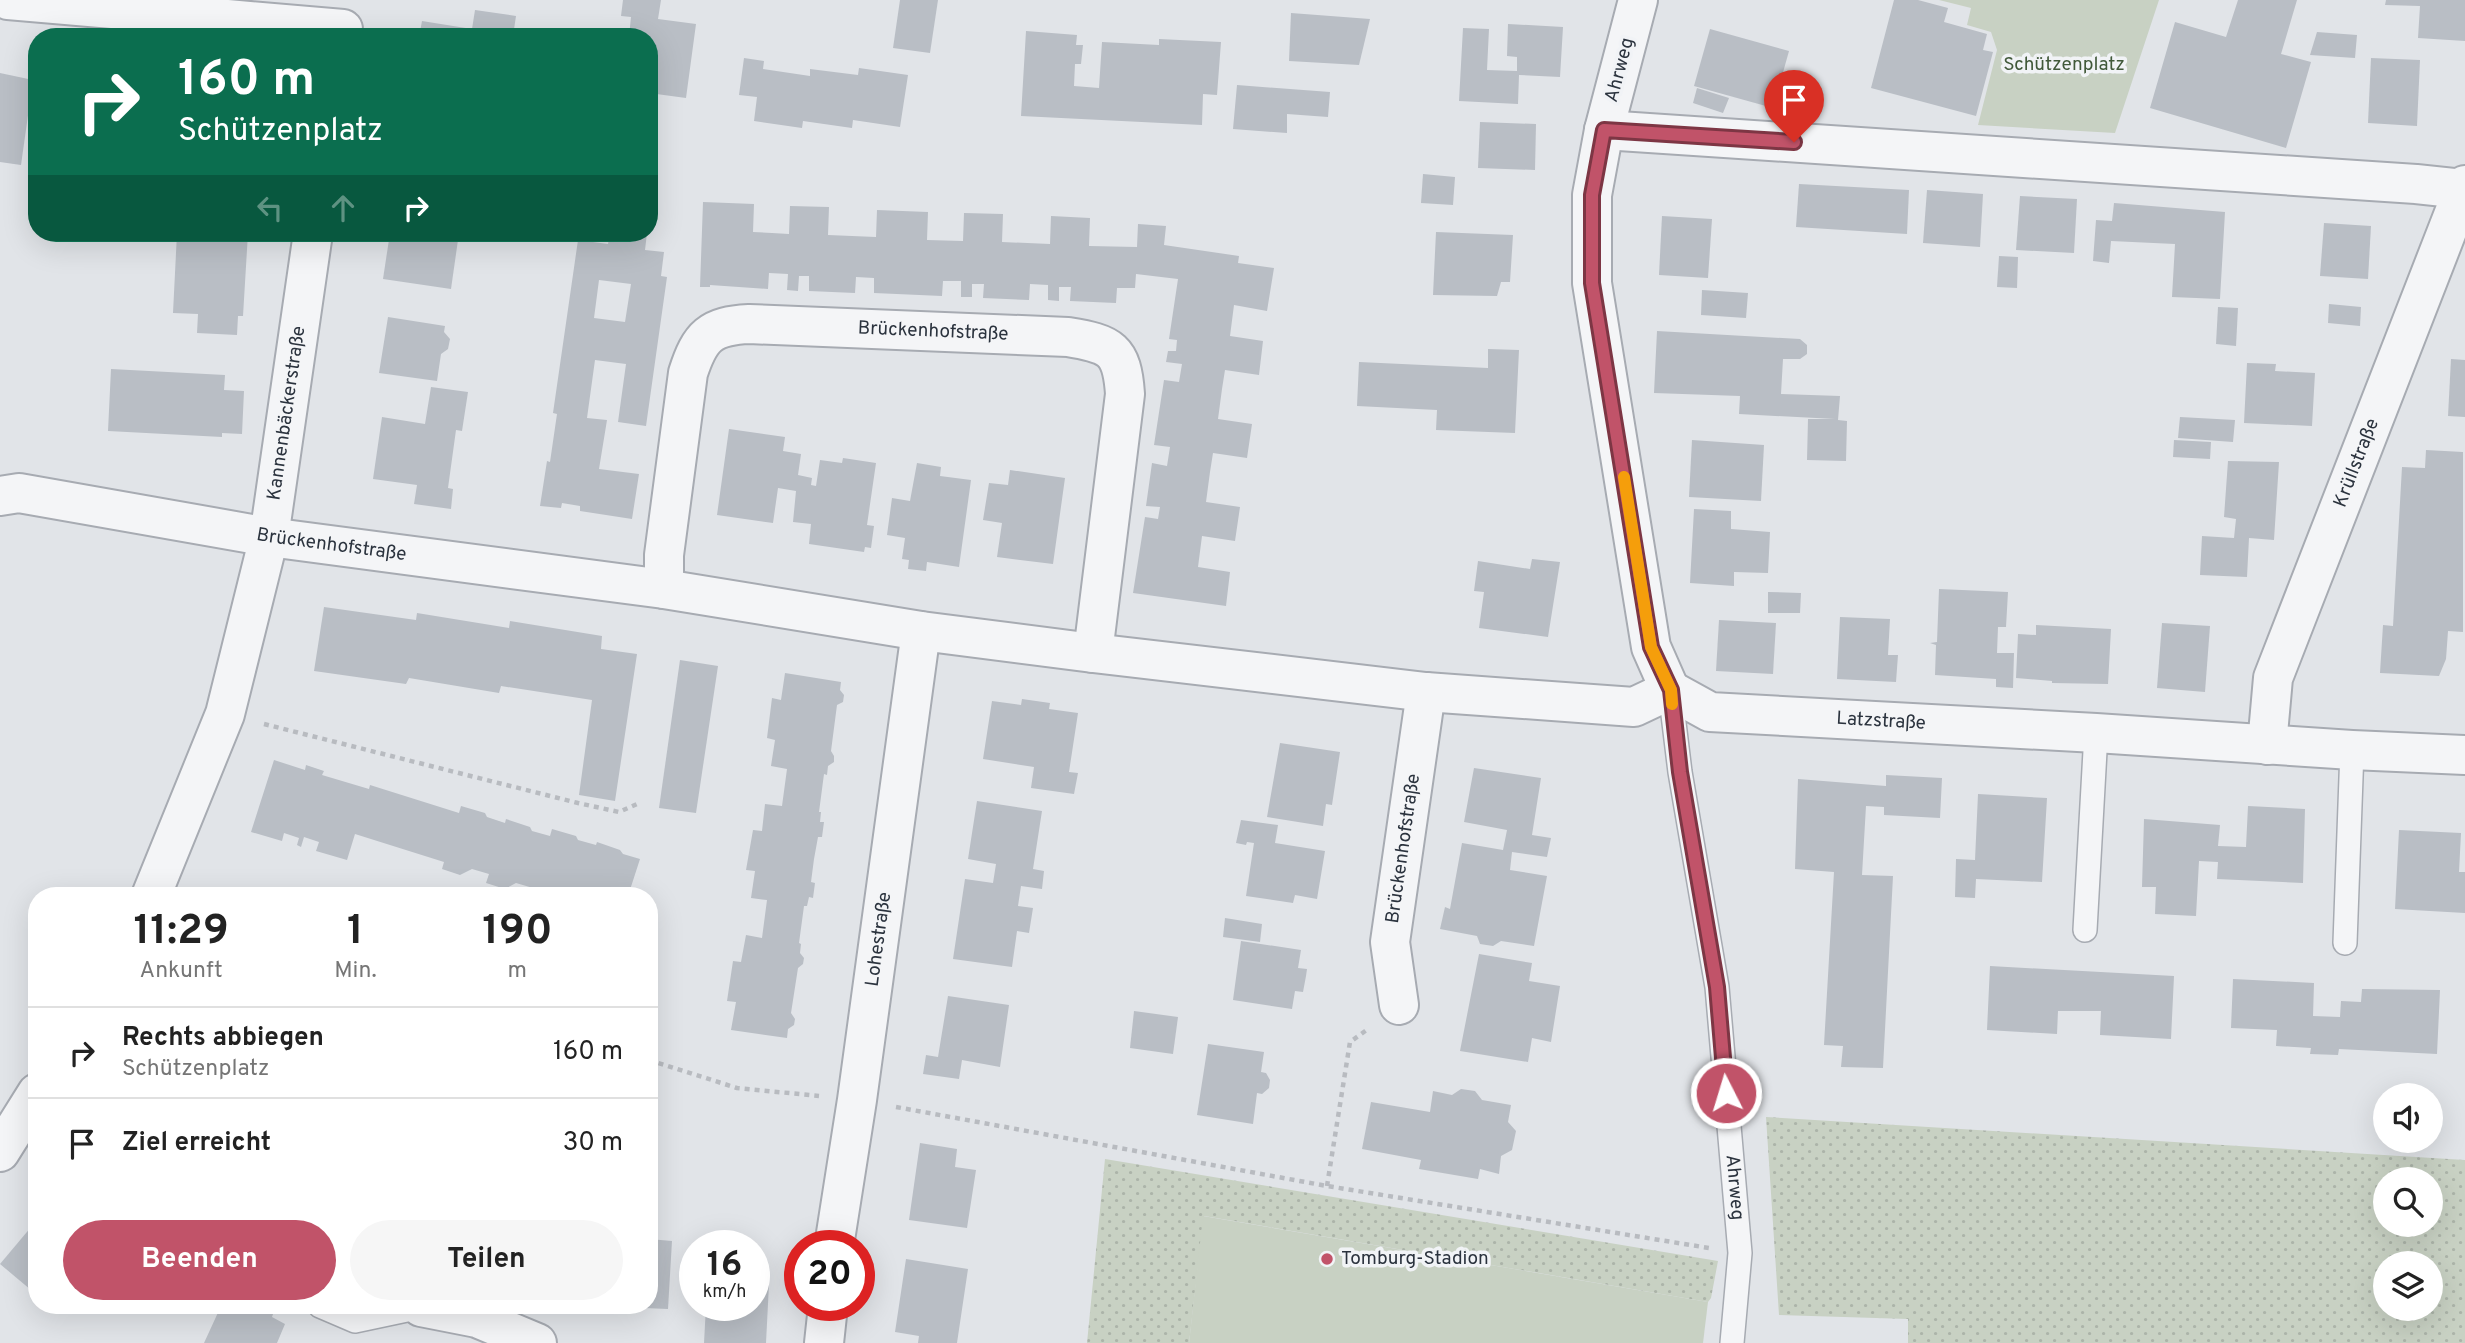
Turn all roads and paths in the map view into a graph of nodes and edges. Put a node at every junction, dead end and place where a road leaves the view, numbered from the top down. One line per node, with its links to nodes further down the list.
1 (8, 0): 3 (street)
2 (1638, 0): 4 (street, Ahrweg)
3 (344, 22)
4 (1604, 130): 5 (street); 12 (street, Ahrweg)
5 (2464, 187): 16 (street, Krüllstraße)
6 (312, 242): 8 (street, Kannenbäckerstraße)
7 (0, 496): 8 (street, Brückenhofstraße)
8 (269, 537): 9 (street, Brückenhofstraße); 14 (street, Kannenbäckerstraße)
9 (664, 589): 10 (street, Brückenhofstraße); 11 (street, Brückenhofstraße)
10 (921, 631): 11 (street, Brückenhofstraße); 25 (street, Lohestraße)
11 (1093, 653): 13 (street, Brückenhofstraße)
12 (1671, 690): 13 (street, Brückenhofstraße); 15 (street, Latzstraße); 30 (lane, Ahrweg)
13 (1426, 692): 23 (street, Brückenhofstraße)
14 (225, 714): 19 (path); 20 (street, Kannenbäckerstraße)
15 (2096, 733): 16 (street, Latzstraße); 21 (lane)
16 (2267, 745): 17 (street, Latzstraße)
17 (2352, 750): 18 (street, Latzstraße); 22 (lane)
18 (2465, 755)
19 (637, 804)
20 (155, 887)
21 (2085, 930)
22 (2345, 943)
23 (1399, 1005): 28 (path)
24 (658, 1063): 25 (path)
25 (857, 1100): 28 (path); 29 (street, Lohestraße)
26 (28, 1107): 27 (street)
27 (0, 1152)
28 (1327, 1186): 30 (path)
29 (837, 1230)
30 (1740, 1253): 37 (lane, Ahrweg)
31 (339, 1314): 32 (lane)
32 (388, 1314)
33 (457, 1314): 35 (street)
34 (826, 1321): 36 (street)
35 (537, 1343)
36 (824, 1343)
37 (1732, 1343)

